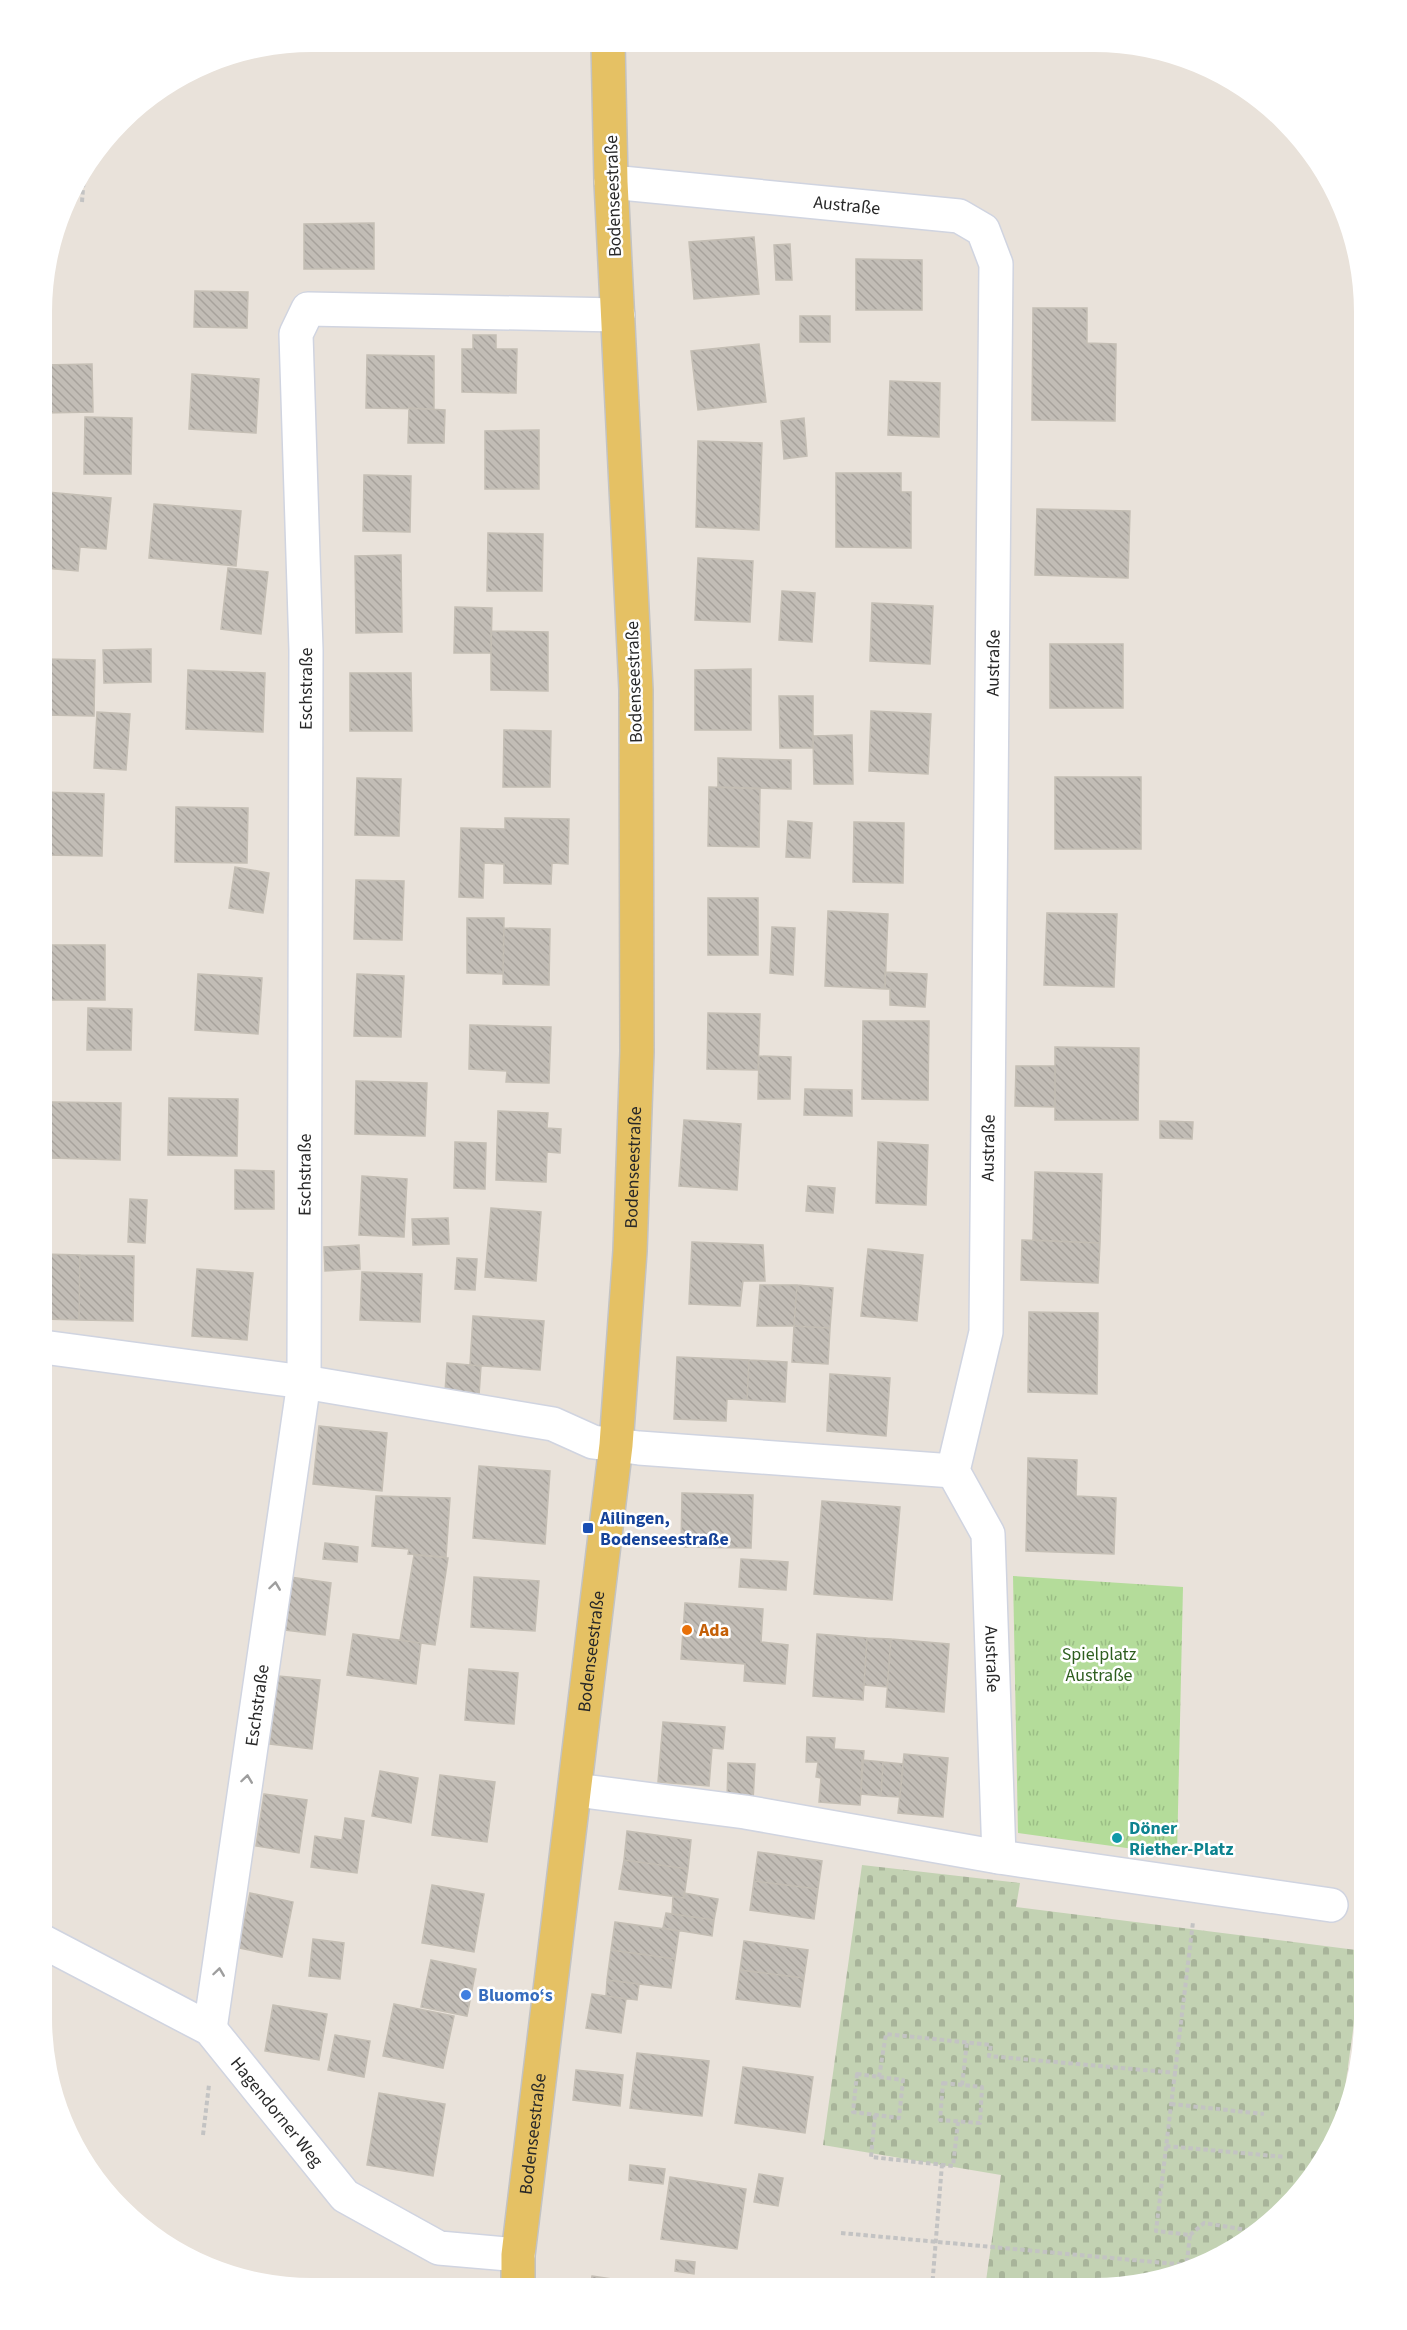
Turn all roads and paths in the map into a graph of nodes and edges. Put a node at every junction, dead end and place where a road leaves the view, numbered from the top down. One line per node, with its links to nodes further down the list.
1 (608, 52): 2 (main road, Bodenseestraße)
2 (611, 182): 5 (main road, Bodenseestraße); 9 (street, Austraße)
3 (83, 191): 4 (path)
4 (82, 202)
5 (618, 315): 7 (street, Eschstraße); 8 (main road, Bodenseestraße)
6 (52, 1348): 7 (street)
7 (304, 1382): 8 (street); 15 (street, Eschstraße, one-way to 7)
8 (616, 1445): 9 (street); 10 (main road, Bodenseestraße)
9 (953, 1471): 11 (street, Austraße)
10 (576, 1790): 11 (street); 33 (main road, Bodenseestraße)
11 (999, 1857): 12 (street)
12 (1197, 1885): 13 (street); 17 (path)
13 (1331, 1905)
14 (52, 1946): 15 (street, Hagendorner Weg)
15 (210, 2029): 33 (street, Hagendorner Weg)
16 (967, 2042): 17 (path); 18 (path); 19 (path)
17 (1177, 2073): 20 (path)
18 (879, 2077): 22 (path); 22 (path)
19 (962, 2085): 23 (path); 23 (path)
20 (1171, 2104): 21 (path); 24 (path)
21 (1264, 2114)
22 (875, 2115): 26 (path)
23 (958, 2122): 26 (path)
24 (1166, 2146): 25 (path); 29 (path)
25 (1285, 2157)
26 (942, 2164): 30 (path)
27 (1245, 2230): 29 (path)
28 (841, 2233): 30 (path)
29 (1190, 2235): 31 (path)
30 (936, 2240): 32 (path); 34 (path)
31 (1187, 2261)
32 (1173, 2266)
33 (518, 2271)
34 (933, 2277)

